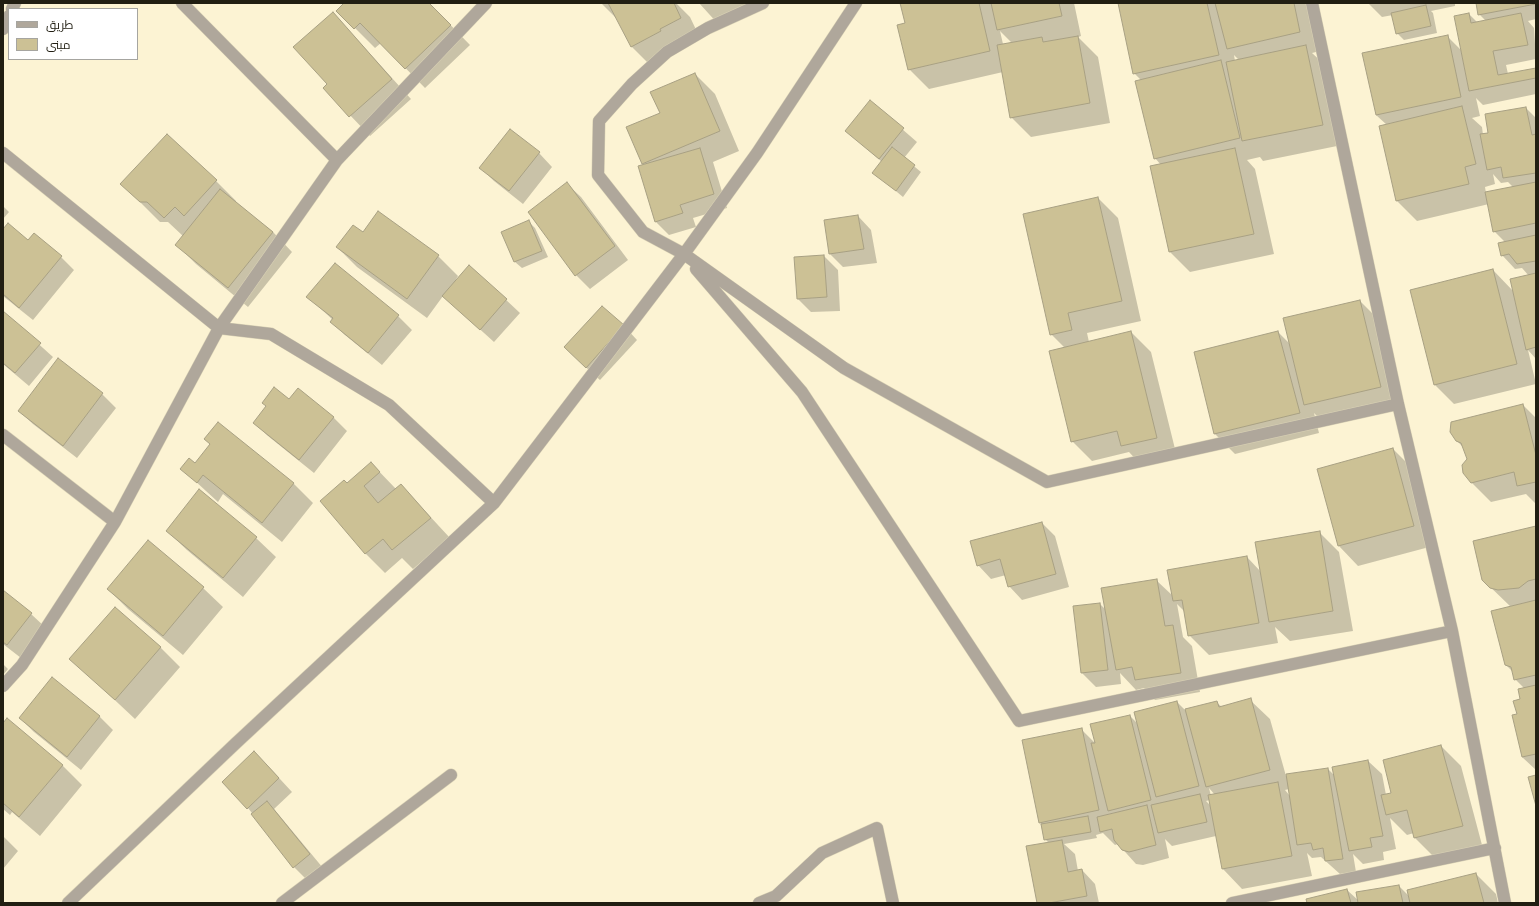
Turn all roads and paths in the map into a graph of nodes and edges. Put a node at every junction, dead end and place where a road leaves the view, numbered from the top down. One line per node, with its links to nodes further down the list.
1 (182, 3): 9 (street)
2 (763, 3): 10 (street)
3 (856, 3): 10 (street)
4 (1312, 3): 12 (street)
5 (483, 4): 9 (street)
6 (8, 18): 7 (street)
7 (3, 29)
8 (3, 153): 11 (street)
9 (337, 160): 11 (street)
10 (684, 254): 12 (street); 14 (street); 16 (street)
11 (219, 328): 14 (street); 15 (street)
12 (1398, 404): 16 (street)
13 (3, 434): 15 (street)
14 (494, 503): 20 (street)
15 (115, 522): 17 (street)
16 (1452, 631): 19 (street)
17 (3, 686)
18 (451, 775): 21 (street)
19 (1495, 848): 24 (street); 25 (street)
20 (68, 903)
21 (282, 903)
22 (759, 903): 23 (street)
23 (893, 903)
24 (1232, 903)
25 (1505, 903)

